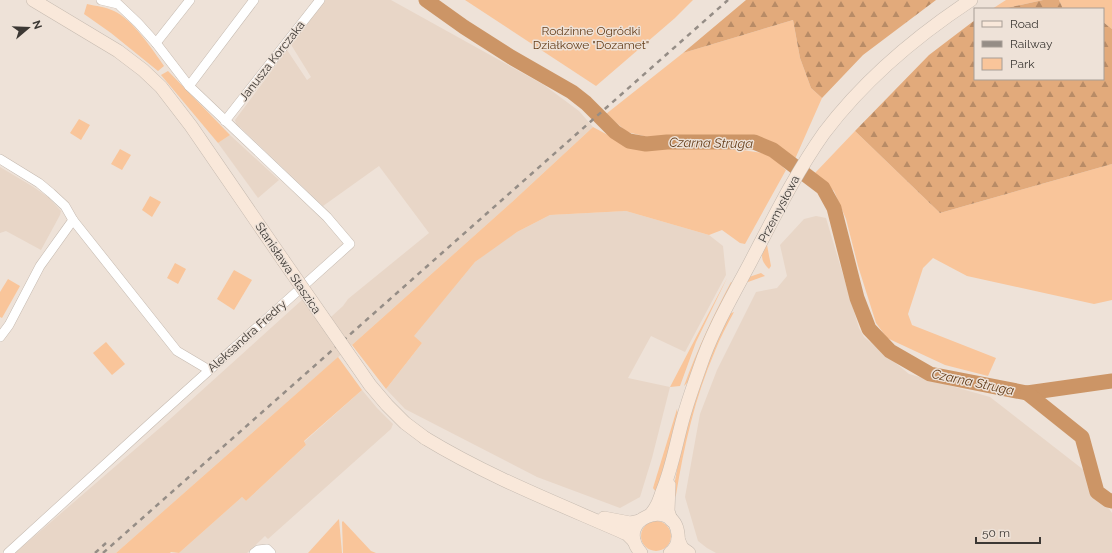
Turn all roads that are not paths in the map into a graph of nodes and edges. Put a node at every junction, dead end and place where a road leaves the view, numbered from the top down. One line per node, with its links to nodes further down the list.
1 (33, 0): 16 (street, Stanisława Staszica, bridge)
2 (101, 0): 7 (street, Aleksandra Fredry)
3 (190, 0): 8 (street)
4 (254, 0): 9 (street)
5 (320, 0): 10 (street, Janusza Korczaka)
6 (971, 0): 15 (street, Przemysłowa)
7 (120, 2): 8 (street, Aleksandra Fredry)
8 (156, 43): 9 (street, Aleksandra Fredry)
9 (189, 86): 10 (street, Aleksandra Fredry)
10 (225, 121): 14 (street, Aleksandra Fredry)
11 (0, 159): 12 (street)
12 (74, 220): 13 (street); 14 (street)
13 (0, 337)
14 (209, 370): 22 (street, Aleksandra Fredry)
15 (670, 473): 17 (street, Przemysłowa); 18 (street, Przemysłowa)
16 (565, 507): 19 (street, Stanisława Staszica); 21 (street, Stanisława Staszica)
17 (651, 514): 18 (street); 19 (street)
18 (671, 520): 20 (street, Przemysłowa)
19 (639, 521): 21 (street)
20 (678, 539): 25 (street); 26 (street)
21 (637, 549)
22 (8, 553)
23 (254, 553): 24 (street)
24 (271, 553)
25 (670, 553)
26 (689, 553)

